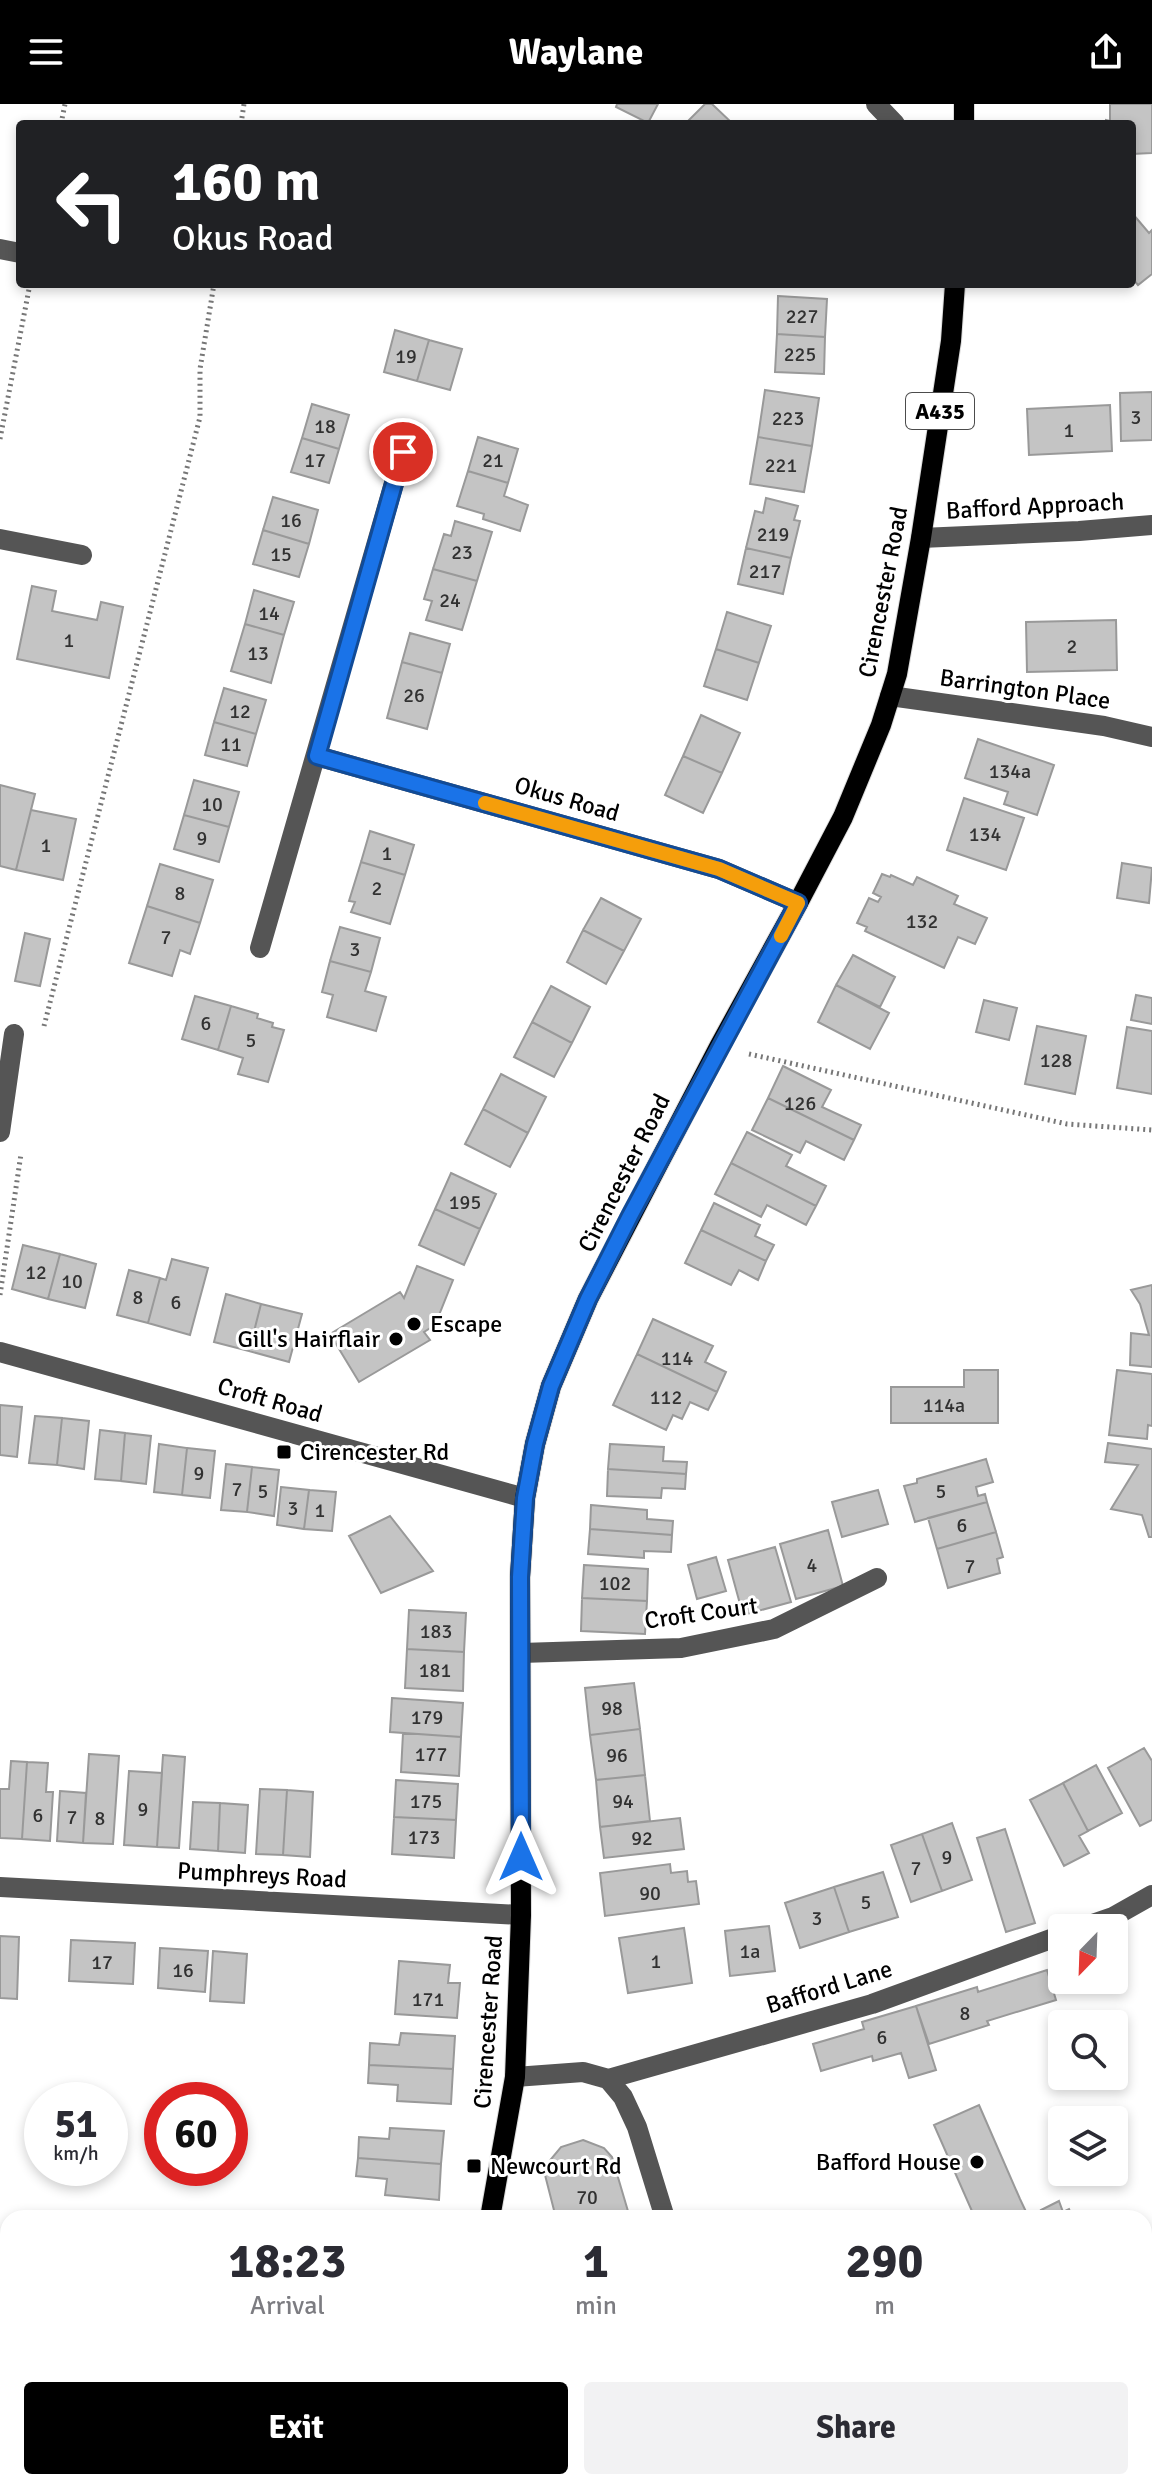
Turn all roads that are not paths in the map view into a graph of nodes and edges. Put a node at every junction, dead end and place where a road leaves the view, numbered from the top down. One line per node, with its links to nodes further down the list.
1 (876, 104): 2 (street)
2 (891, 120)
3 (955, 288): 6 (main road, Cirencester Road / A435)
4 (403, 452): 11 (street)
5 (1152, 525): 6 (street, Bafford Approach)
6 (921, 538): 9 (main road, Cirencester Road / A435)
7 (0, 539): 8 (street)
8 (82, 555)
9 (890, 696): 10 (street, Barrington Place); 12 (main road, Cirencester Road / A435)
10 (1152, 737)
11 (317, 756): 12 (street, Okus Road); 13 (street)
12 (798, 903): 17 (main road, Cirencester Road / A435)
13 (260, 948)
14 (14, 1034): 15 (street)
15 (0, 1132)
16 (0, 1352): 17 (street, Croft Road)
17 (525, 1498): 19 (main road, Cirencester Road / A435)
18 (877, 1578): 19 (street, Croft Court)
19 (521, 1653): 23 (main road, Cirencester Road / A435)
20 (0, 1887): 23 (street, Pumphreys Road)
21 (1152, 1895): 22 (street)
22 (1118, 1914)
23 (521, 1915): 25 (main road, Cirencester Road / A435)
24 (1048, 1940): 26 (street, Bafford Lane)
25 (515, 2077): 26 (street); 27 (main road, Cirencester Road / A435)
26 (608, 2079): 28 (street)
27 (491, 2210)
28 (663, 2210)

